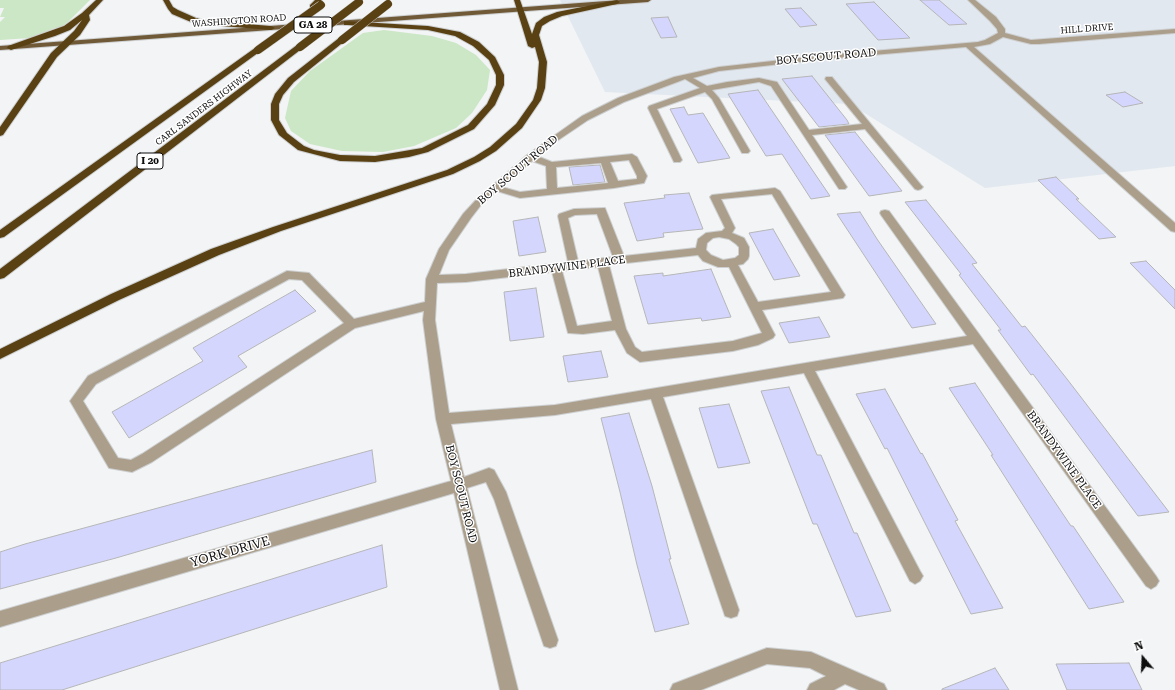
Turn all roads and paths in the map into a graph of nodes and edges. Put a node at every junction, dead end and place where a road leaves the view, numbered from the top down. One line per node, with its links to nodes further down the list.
1 (100, 0): 12 (highway)
2 (166, 0): 14 (highway)
3 (328, 0): 10 (highway, CARL SANDERS HIGHWAY / I 20)
4 (517, 0): 11 (highway)
5 (648, 0): 9 (main road, WASHINGTON ROAD / GA 28)
6 (971, 0): 16 (street)
7 (361, 1): 51 (highway, CARL SANDERS HIGHWAY / I 20, bridge)
8 (390, 2): 13 (highway, bridge)
9 (617, 2): 11 (main road, WASHINGTON ROAD / GA 28); 26 (highway)
10 (320, 3): 19 (highway, CARL SANDERS HIGHWAY / I 20, bridge); 19 (highway, bridge)
11 (520, 9): 13 (main road, WASHINGTON ROAD / GA 28); 26 (highway)
12 (85, 15): 20 (highway); 23 (highway)
13 (347, 22): 14 (main road, WASHINGTON ROAD / GA 28)
14 (271, 28): 20 (main road, WASHINGTON ROAD / GA 28)
15 (1175, 31): 18 (street, HILL DRIVE)
16 (1002, 34): 18 (street, HILL DRIVE); 21 (street, BOY SCOUT ROAD)
17 (1053, 34): 18 (street)
18 (1061, 40)
19 (268, 43): 43 (highway, CARL SANDERS HIGHWAY / I 20, bridge)
20 (67, 44): 23 (main road, WASHINGTON ROAD / GA 28); 29 (highway)
21 (968, 45): 24 (street, BOY SCOUT ROAD); 42 (street)
22 (0, 48): 23 (main road, WASHINGTON ROAD / GA 28)
23 (11, 48)
24 (687, 77): 27 (street); 32 (street, BOY SCOUT ROAD)
25 (829, 79): 28 (street)
26 (541, 88): 58 (highway)
27 (706, 89): 30 (street); 31 (street); 34 (street)
28 (868, 126): 30 (street); 38 (street)
29 (0, 133)
30 (807, 133): 37 (street)
31 (745, 151)
32 (530, 157): 35 (street); 39 (street, BOY SCOUT ROAD)
33 (605, 160): 35 (street); 36 (street); 36 (street)
34 (677, 160)
35 (551, 164): 40 (street)
36 (614, 185): 40 (street)
37 (842, 187)
38 (918, 187)
39 (496, 188): 40 (street); 52 (street, BOY SCOUT ROAD)
40 (552, 192)
41 (884, 213): 57 (street, BRANDYWINE PLACE)
42 (1175, 229)
43 (0, 235)
44 (725, 235): 45 (street); 48 (street); 54 (street)
45 (701, 251): 46 (street, BRANDYWINE PLACE); 48 (street)
46 (620, 261): 47 (street, BRANDYWINE PLACE); 49 (street)
47 (603, 263): 49 (street, BRANDYWINE PLACE); 56 (street)
48 (732, 263): 54 (street)
49 (574, 266): 50 (street, BRANDYWINE PLACE)
50 (556, 268): 52 (street, BRANDYWINE PLACE); 56 (street)
51 (0, 274)
52 (432, 279): 53 (street, BOY SCOUT ROAD)
53 (430, 304): 55 (street); 61 (street, BOY SCOUT ROAD)
54 (754, 307): 56 (street)
55 (352, 324): 55 (street)
56 (619, 325)
57 (976, 339): 59 (street); 64 (street, BRANDYWINE PLACE)
58 (0, 354)
59 (807, 367): 60 (street); 63 (street)
60 (655, 393): 61 (street); 65 (street)
61 (443, 419): 62 (street, BOY SCOUT ROAD)
62 (459, 485): 66 (street, YORK DRIVE); 67 (street); 69 (street, BOY SCOUT ROAD)
63 (915, 576)
64 (1152, 581)
65 (731, 610)
66 (0, 619)
67 (550, 640)
68 (845, 675): 70 (street); 71 (street); 72 (street)
69 (509, 690)
70 (680, 690)
71 (816, 690)
72 (878, 690)

